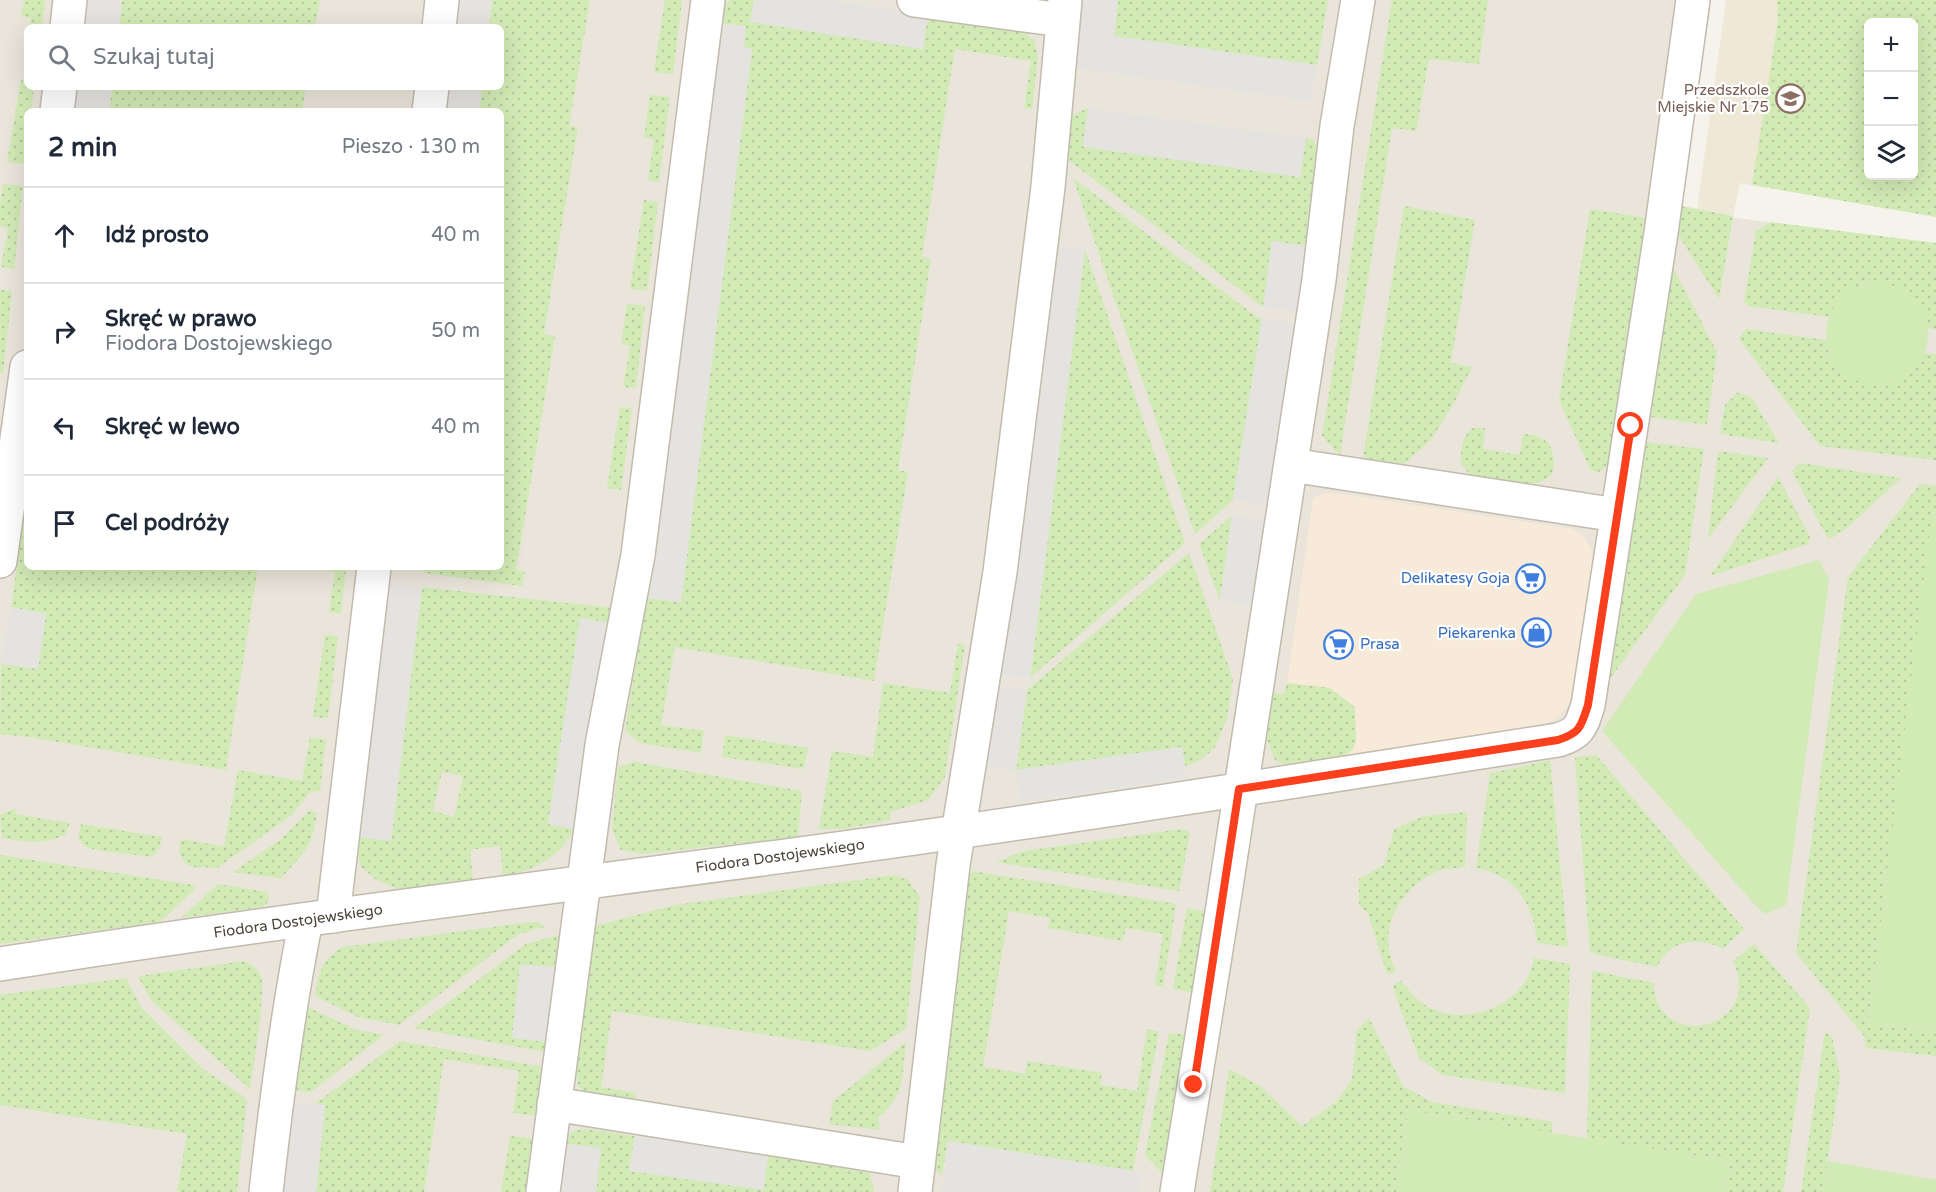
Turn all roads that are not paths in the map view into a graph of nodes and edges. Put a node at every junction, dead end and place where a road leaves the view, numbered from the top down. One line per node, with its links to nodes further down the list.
1 (70, 0): 8 (street)
2 (442, 0): 9 (street)
3 (708, 0): 21 (street)
4 (914, 0): 7 (street)
5 (1358, 0): 15 (street)
6 (1693, 0): 16 (street)
7 (1063, 10): 20 (street)
8 (67, 24)
9 (439, 24)
10 (60, 90): 12 (street)
11 (432, 90): 13 (street)
12 (57, 108)
13 (429, 108)
14 (24, 389): 17 (street)
15 (1291, 465): 16 (street); 19 (street)
16 (1617, 516): 19 (street, Fiodora Dostojewskiego)
17 (0, 561)
18 (374, 570): 22 (street)
19 (1239, 789): 20 (street, Fiodora Dostojewskiego); 28 (street)
20 (959, 830): 21 (street, Fiodora Dostojewskiego); 25 (street)
21 (585, 881): 22 (street, Fiodora Dostojewskiego); 24 (street)
22 (320, 918): 23 (street, Fiodora Dostojewskiego); 26 (street)
23 (0, 964)
24 (554, 1104): 25 (street); 27 (street)
25 (916, 1177)
26 (266, 1192)
27 (543, 1192)
28 (1176, 1192)

